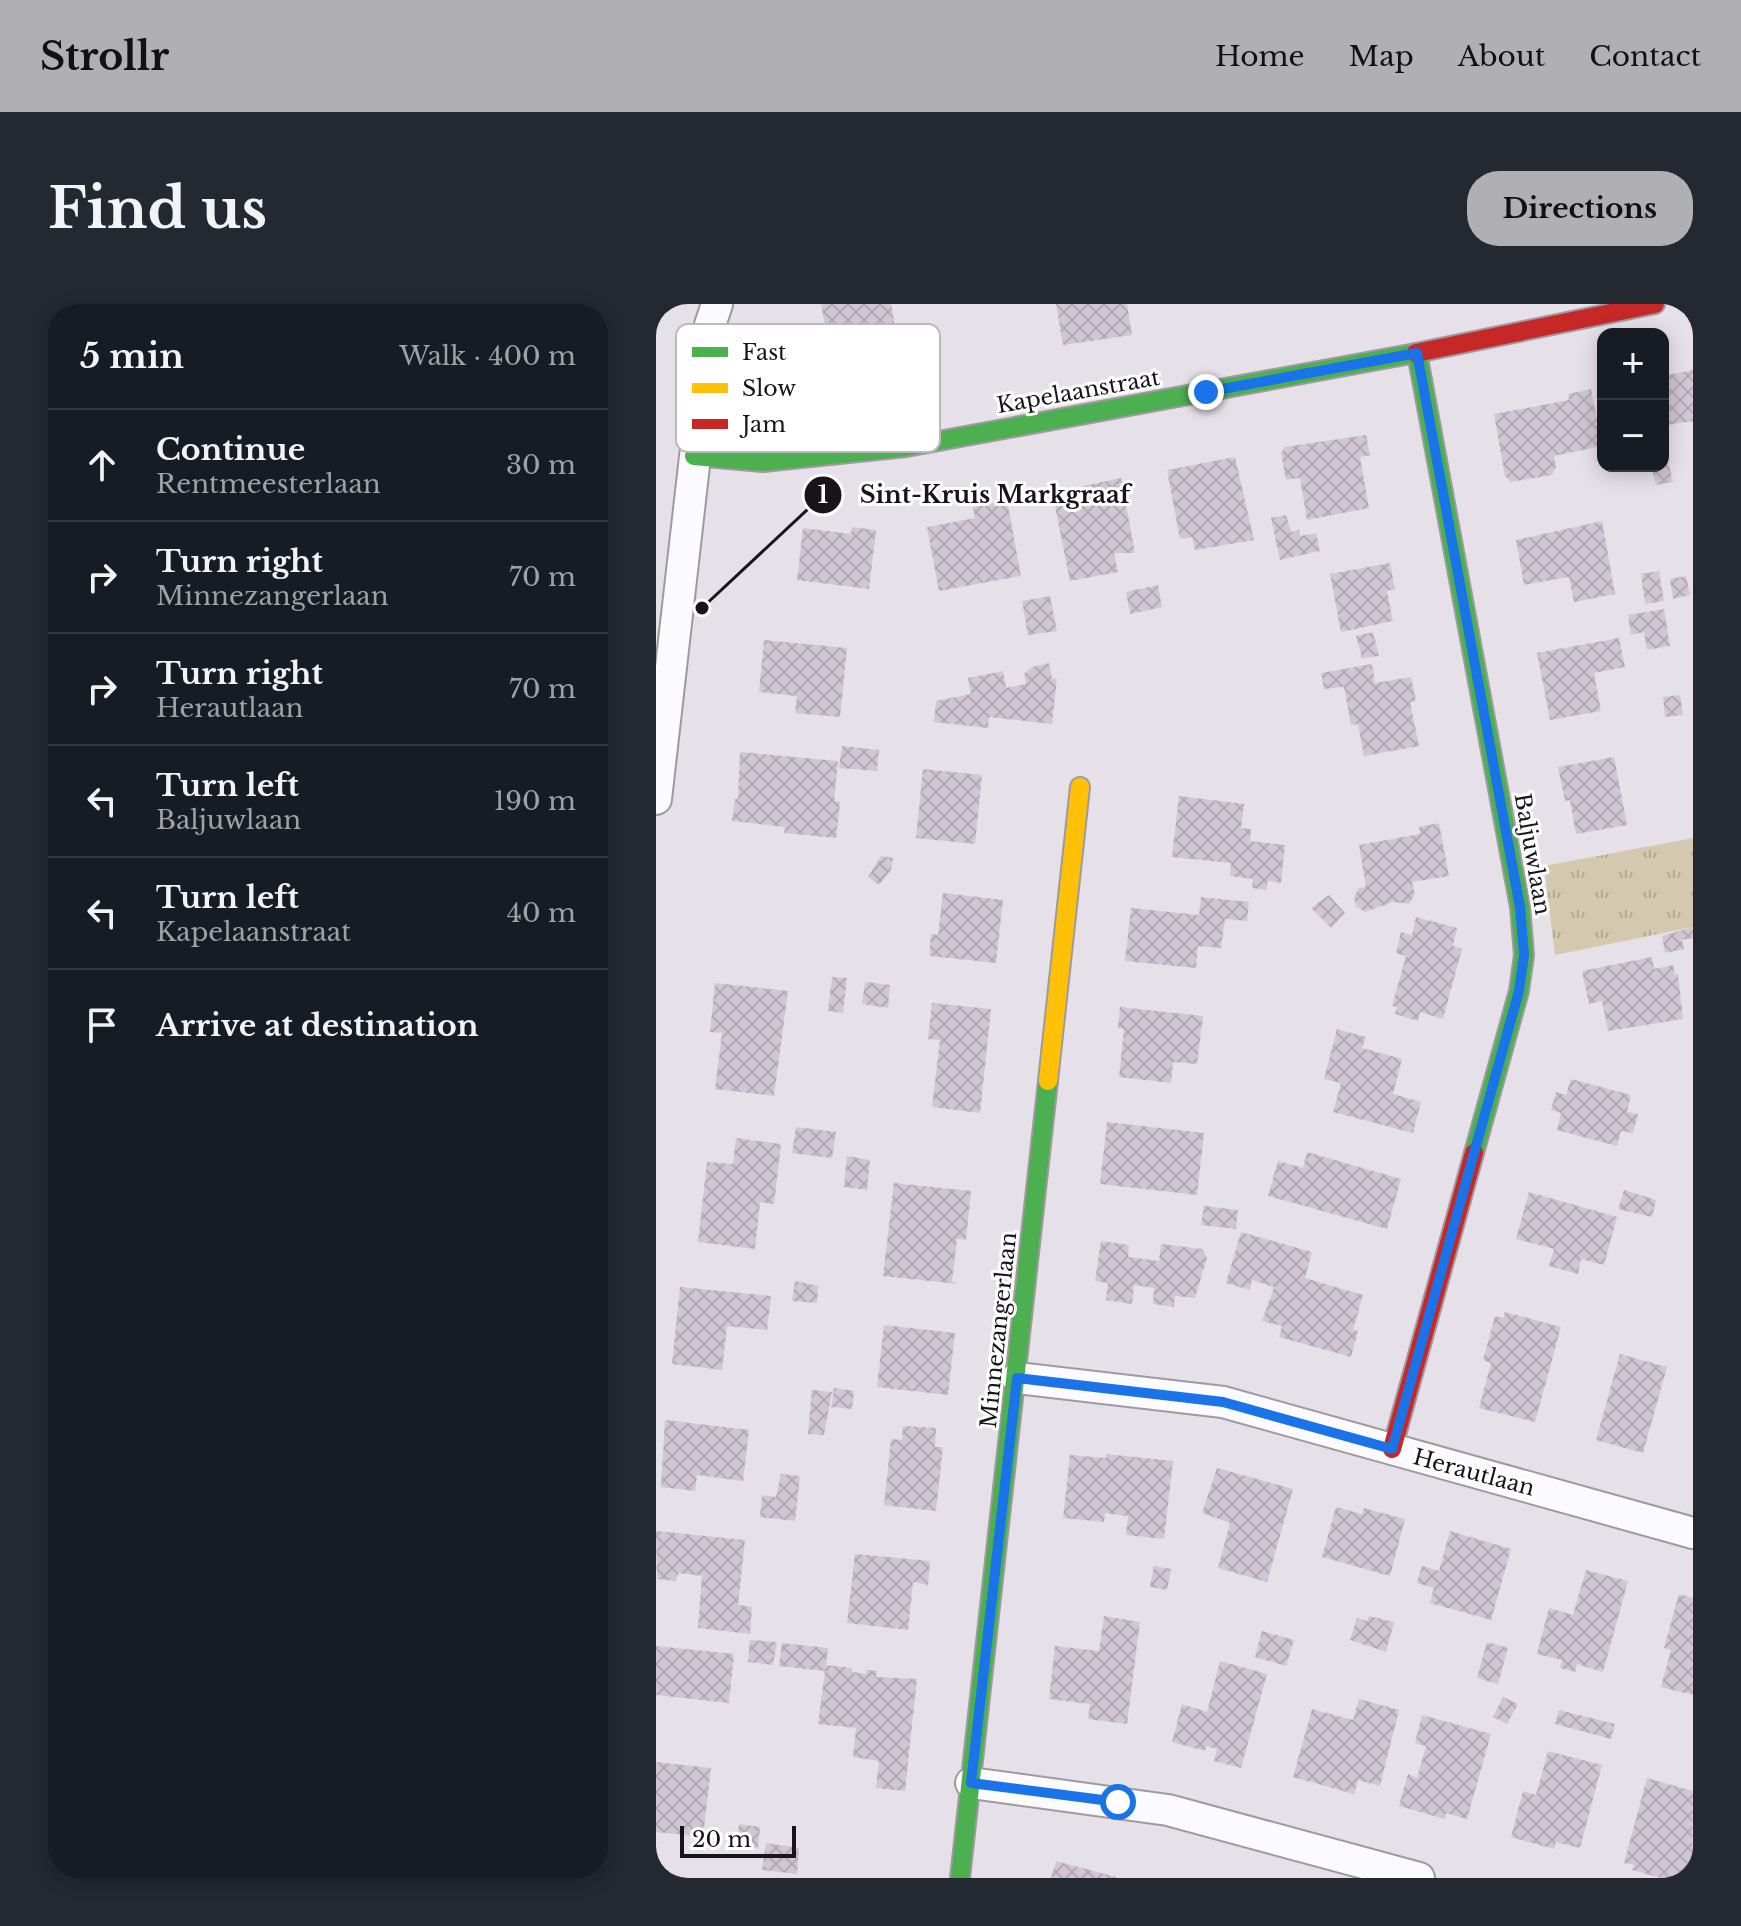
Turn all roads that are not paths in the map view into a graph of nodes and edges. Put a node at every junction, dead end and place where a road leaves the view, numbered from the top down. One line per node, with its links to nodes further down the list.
1 (1655, 304): 2 (street, Kapelaanstraat)
2 (1417, 353): 3 (street, Kapelaanstraat); 11 (street, Baljuwlaan)
3 (940, 441)
4 (694, 452): 6 (street)
5 (858, 452): 6 (street, Kapelaanstraat)
6 (694, 456): 7 (street)
7 (661, 701): 9 (street)
8 (1080, 787): 10 (street, Minnezangerlaan)
9 (657, 788)
10 (1017, 1378): 11 (street, Herautlaan); 13 (street, Minnezangerlaan)
11 (1392, 1449): 12 (street, Herautlaan)
12 (1693, 1533)
13 (971, 1783): 14 (street, Minnezangerlaan); 15 (street)
14 (960, 1878)
15 (1419, 1878)

